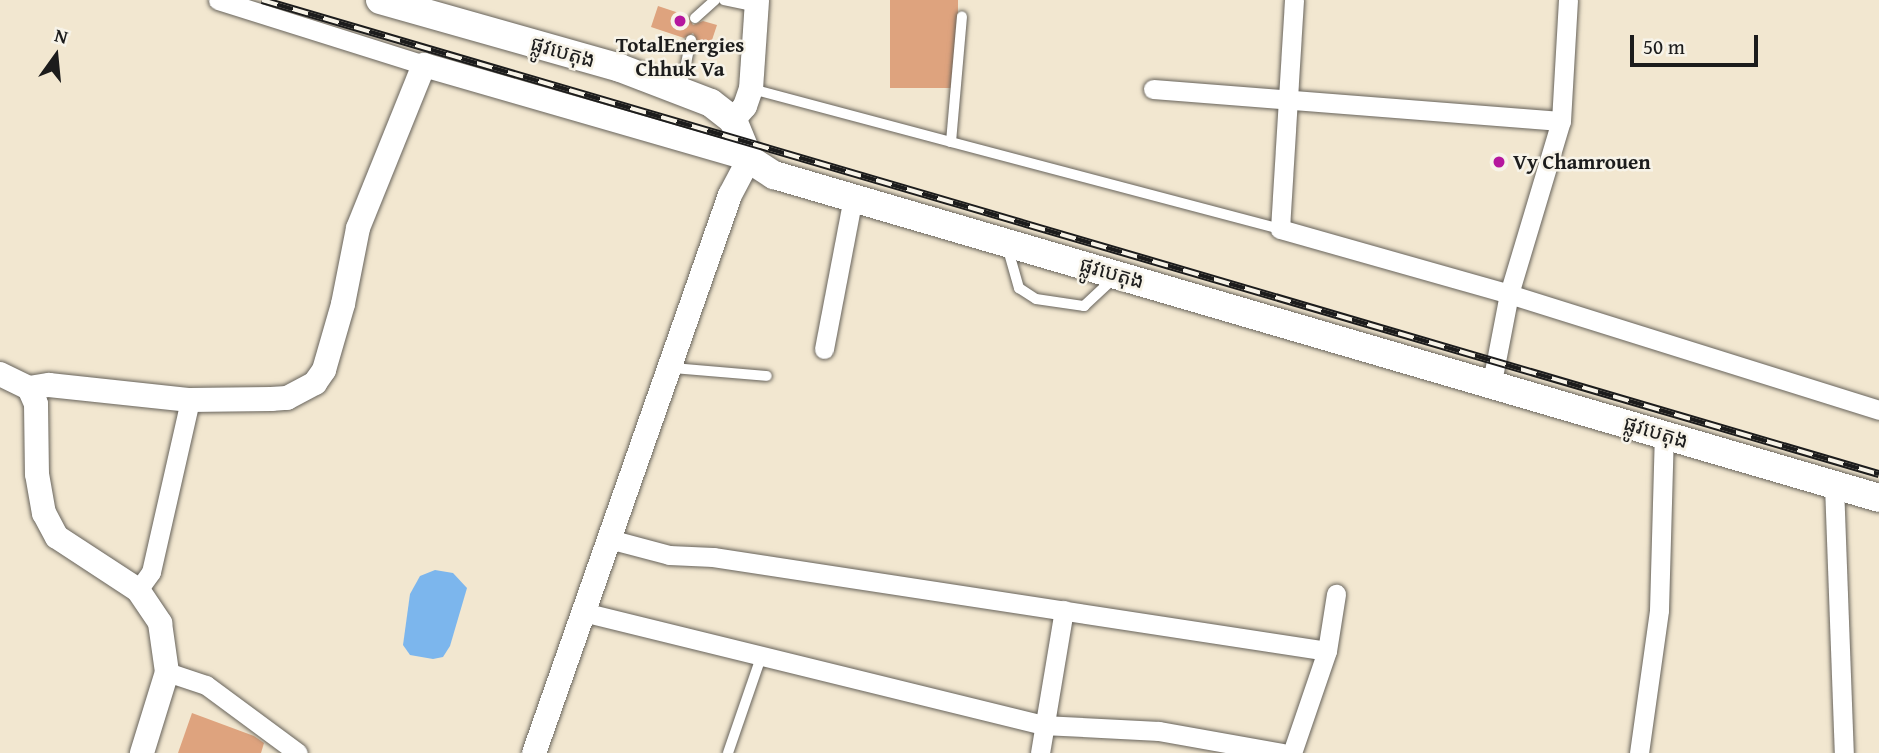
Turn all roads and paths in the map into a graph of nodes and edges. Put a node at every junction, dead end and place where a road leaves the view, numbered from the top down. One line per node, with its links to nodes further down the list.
1 (218, 0): 11 (street)
2 (380, 0): 14 (main road, ផ្លូវបេតុង)
3 (715, 0): 9 (lane)
4 (724, 0): 7 (lane)
5 (1294, 0): 15 (street)
6 (1568, 0): 17 (street)
7 (757, 4): 12 (street)
8 (962, 16): 18 (lane)
9 (695, 18)
10 (691, 40): 14 (lane)
11 (424, 65): 19 (street); 31 (street)
12 (751, 89): 16 (street); 18 (lane)
13 (1153, 89): 15 (street)
14 (680, 90): 16 (main road, ផ្លូវបេតុង)
15 (1286, 102): 17 (street); 21 (street)
16 (733, 120): 19 (main road)
17 (1561, 121): 24 (street)
18 (951, 142): 21 (lane)
19 (748, 159): 20 (main road, ផ្លូវបេតុង); 26 (street)
20 (853, 197): 22 (main road, ផ្លូវបេតុង); 25 (street)
21 (1280, 229): 24 (street)
22 (1006, 242): 23 (main road, ផ្លូវបេតុង); 23 (lane)
23 (1118, 274): 29 (main road, ផ្លូវបេតុង)
24 (1509, 294): 29 (street); 32 (street)
25 (824, 349)
26 (671, 368): 28 (lane); 36 (street)
27 (0, 374): 30 (street)
28 (767, 376)
29 (1492, 383): 33 (main road, ផ្លូវបេតុង)
30 (29, 388): 31 (street); 37 (street)
31 (190, 400): 37 (street)
32 (1879, 410)
33 (1664, 435): 34 (main road, ផ្លូវបេតុង); 52 (street)
34 (1834, 485): 35 (main road, ផ្លូវបេតុង); 53 (street)
35 (1879, 498)
36 (610, 539): 39 (street); 40 (street)
37 (138, 590): 43 (street)
38 (1336, 594): 41 (street)
39 (1064, 610): 41 (street); 44 (street)
40 (583, 612): 42 (street); 47 (street)
41 (1327, 651): 51 (street)
42 (761, 657): 44 (street); 48 (lane)
43 (167, 671): 45 (street); 46 (street)
44 (1042, 725): 49 (street); 50 (street)
45 (287, 750)
46 (142, 753)
47 (534, 753)
48 (728, 753)
49 (1040, 753)
50 (1282, 753)
51 (1292, 753)
52 (1639, 753)
53 (1844, 753)

